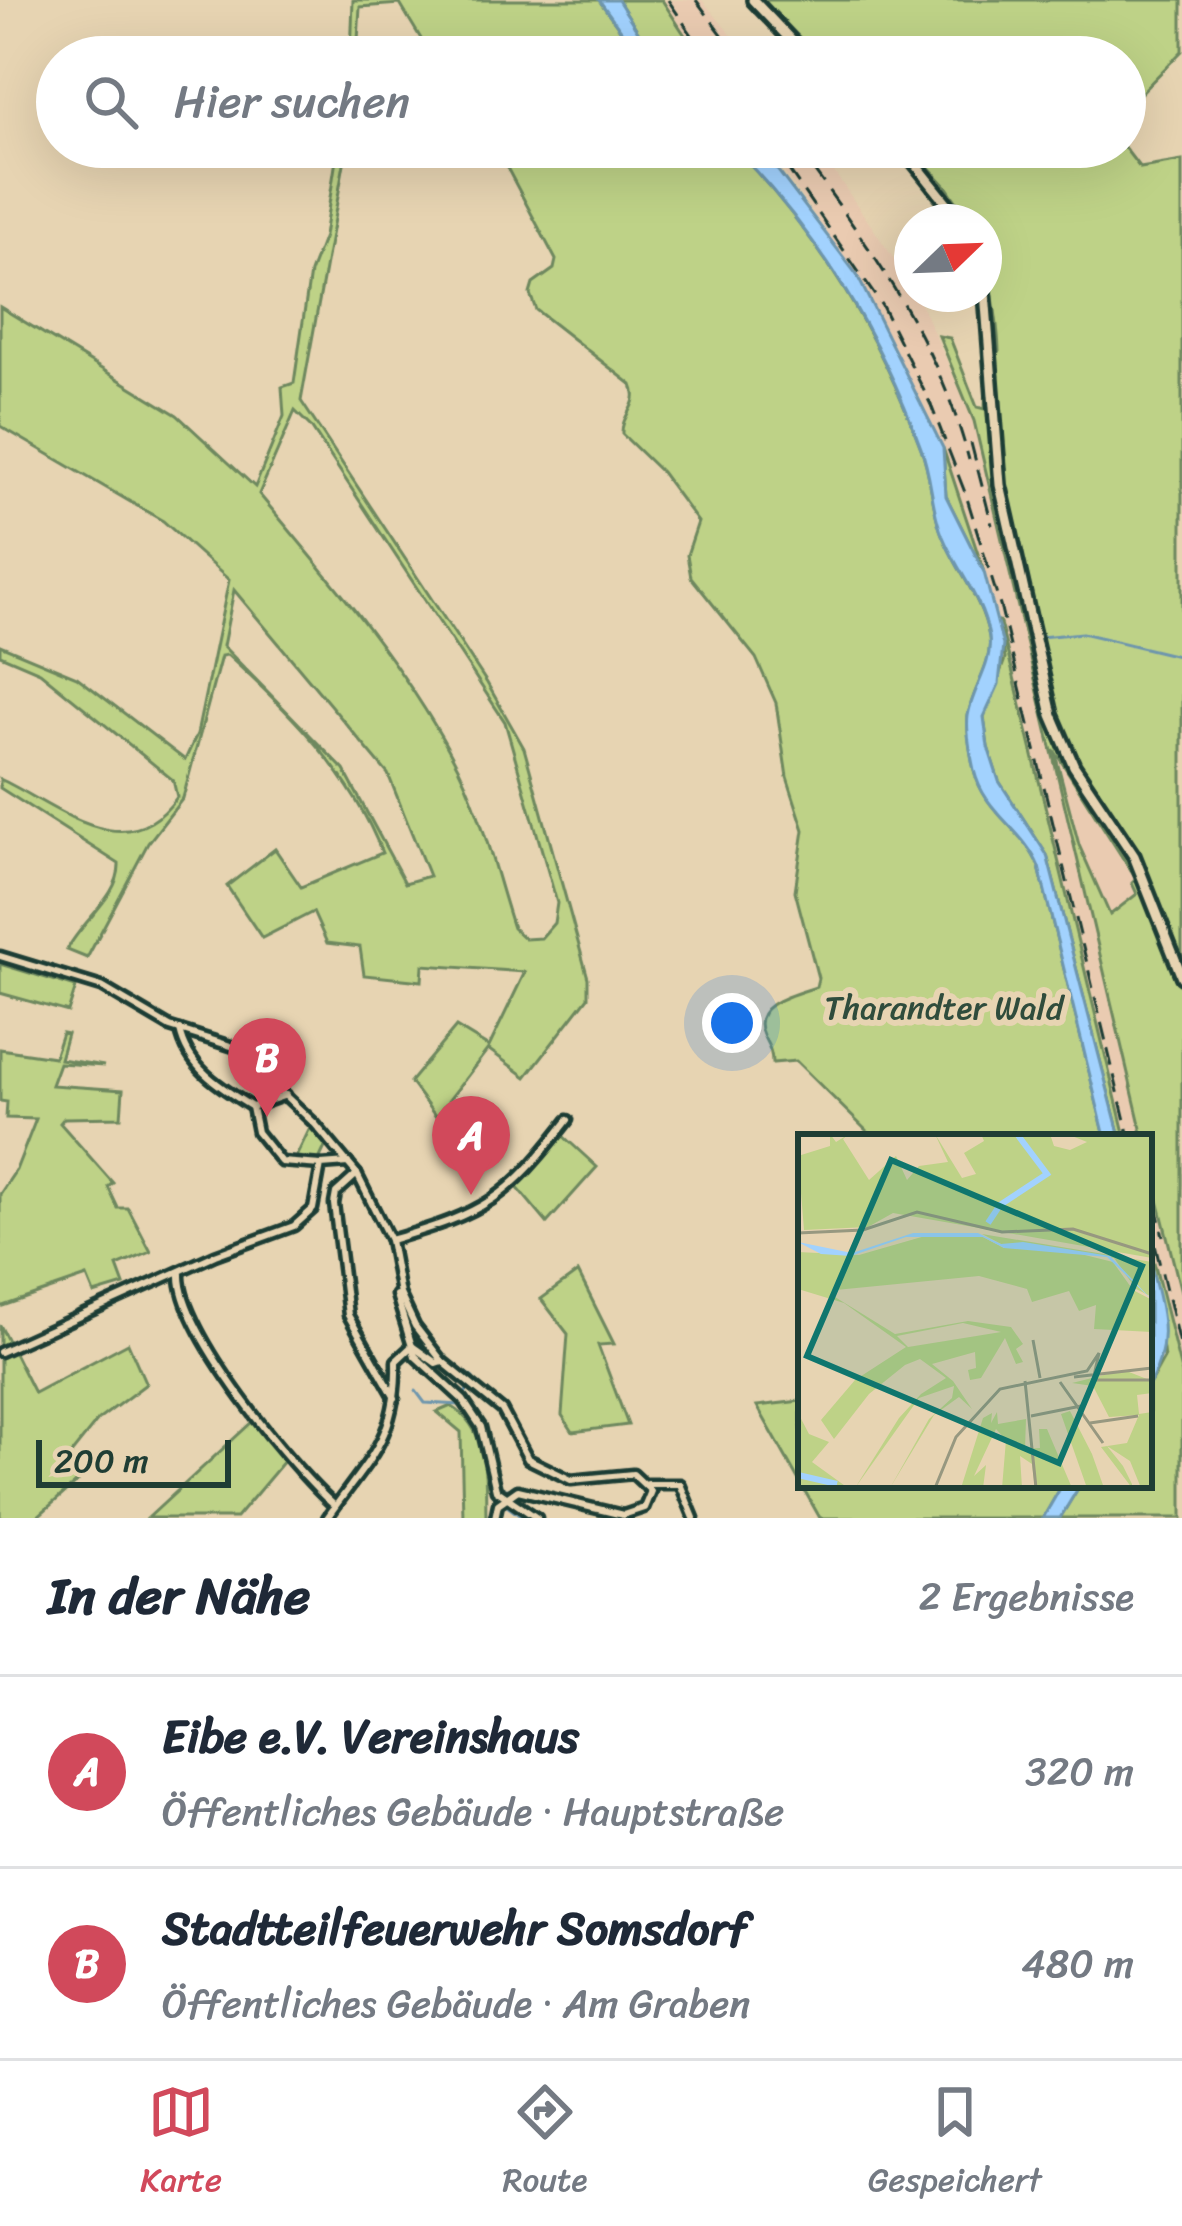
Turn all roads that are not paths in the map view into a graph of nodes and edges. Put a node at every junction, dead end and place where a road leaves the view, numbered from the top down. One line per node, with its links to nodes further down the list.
1 (753, 0): 2 (main road)
2 (787, 36)
3 (919, 168): 4 (main road)
4 (948, 204)
5 (986, 312): 7 (main road)
6 (0, 956): 8 (street)
7 (1182, 977)
8 (180, 1030): 9 (street); 10 (street)
9 (286, 1095): 10 (street); 12 (street)
10 (252, 1107): 13 (street)
11 (568, 1120): 15 (street)
12 (348, 1163): 13 (street); 14 (street)
13 (321, 1165): 16 (street)
14 (357, 1174): 15 (street); 21 (street)
15 (389, 1240): 20 (street)
16 (180, 1274): 19 (street); 24 (street)
17 (396, 1295): 18 (street)
18 (412, 1346): 20 (street); 21 (street); 23 (street)
19 (0, 1352)
20 (442, 1361): 22 (street)
21 (395, 1398): 24 (street)
22 (648, 1484): 23 (street); 28 (street)
23 (501, 1500): 26 (street); 27 (street)
24 (335, 1506): 25 (street)
25 (327, 1518)
26 (495, 1518)
27 (537, 1518)
28 (694, 1518)

